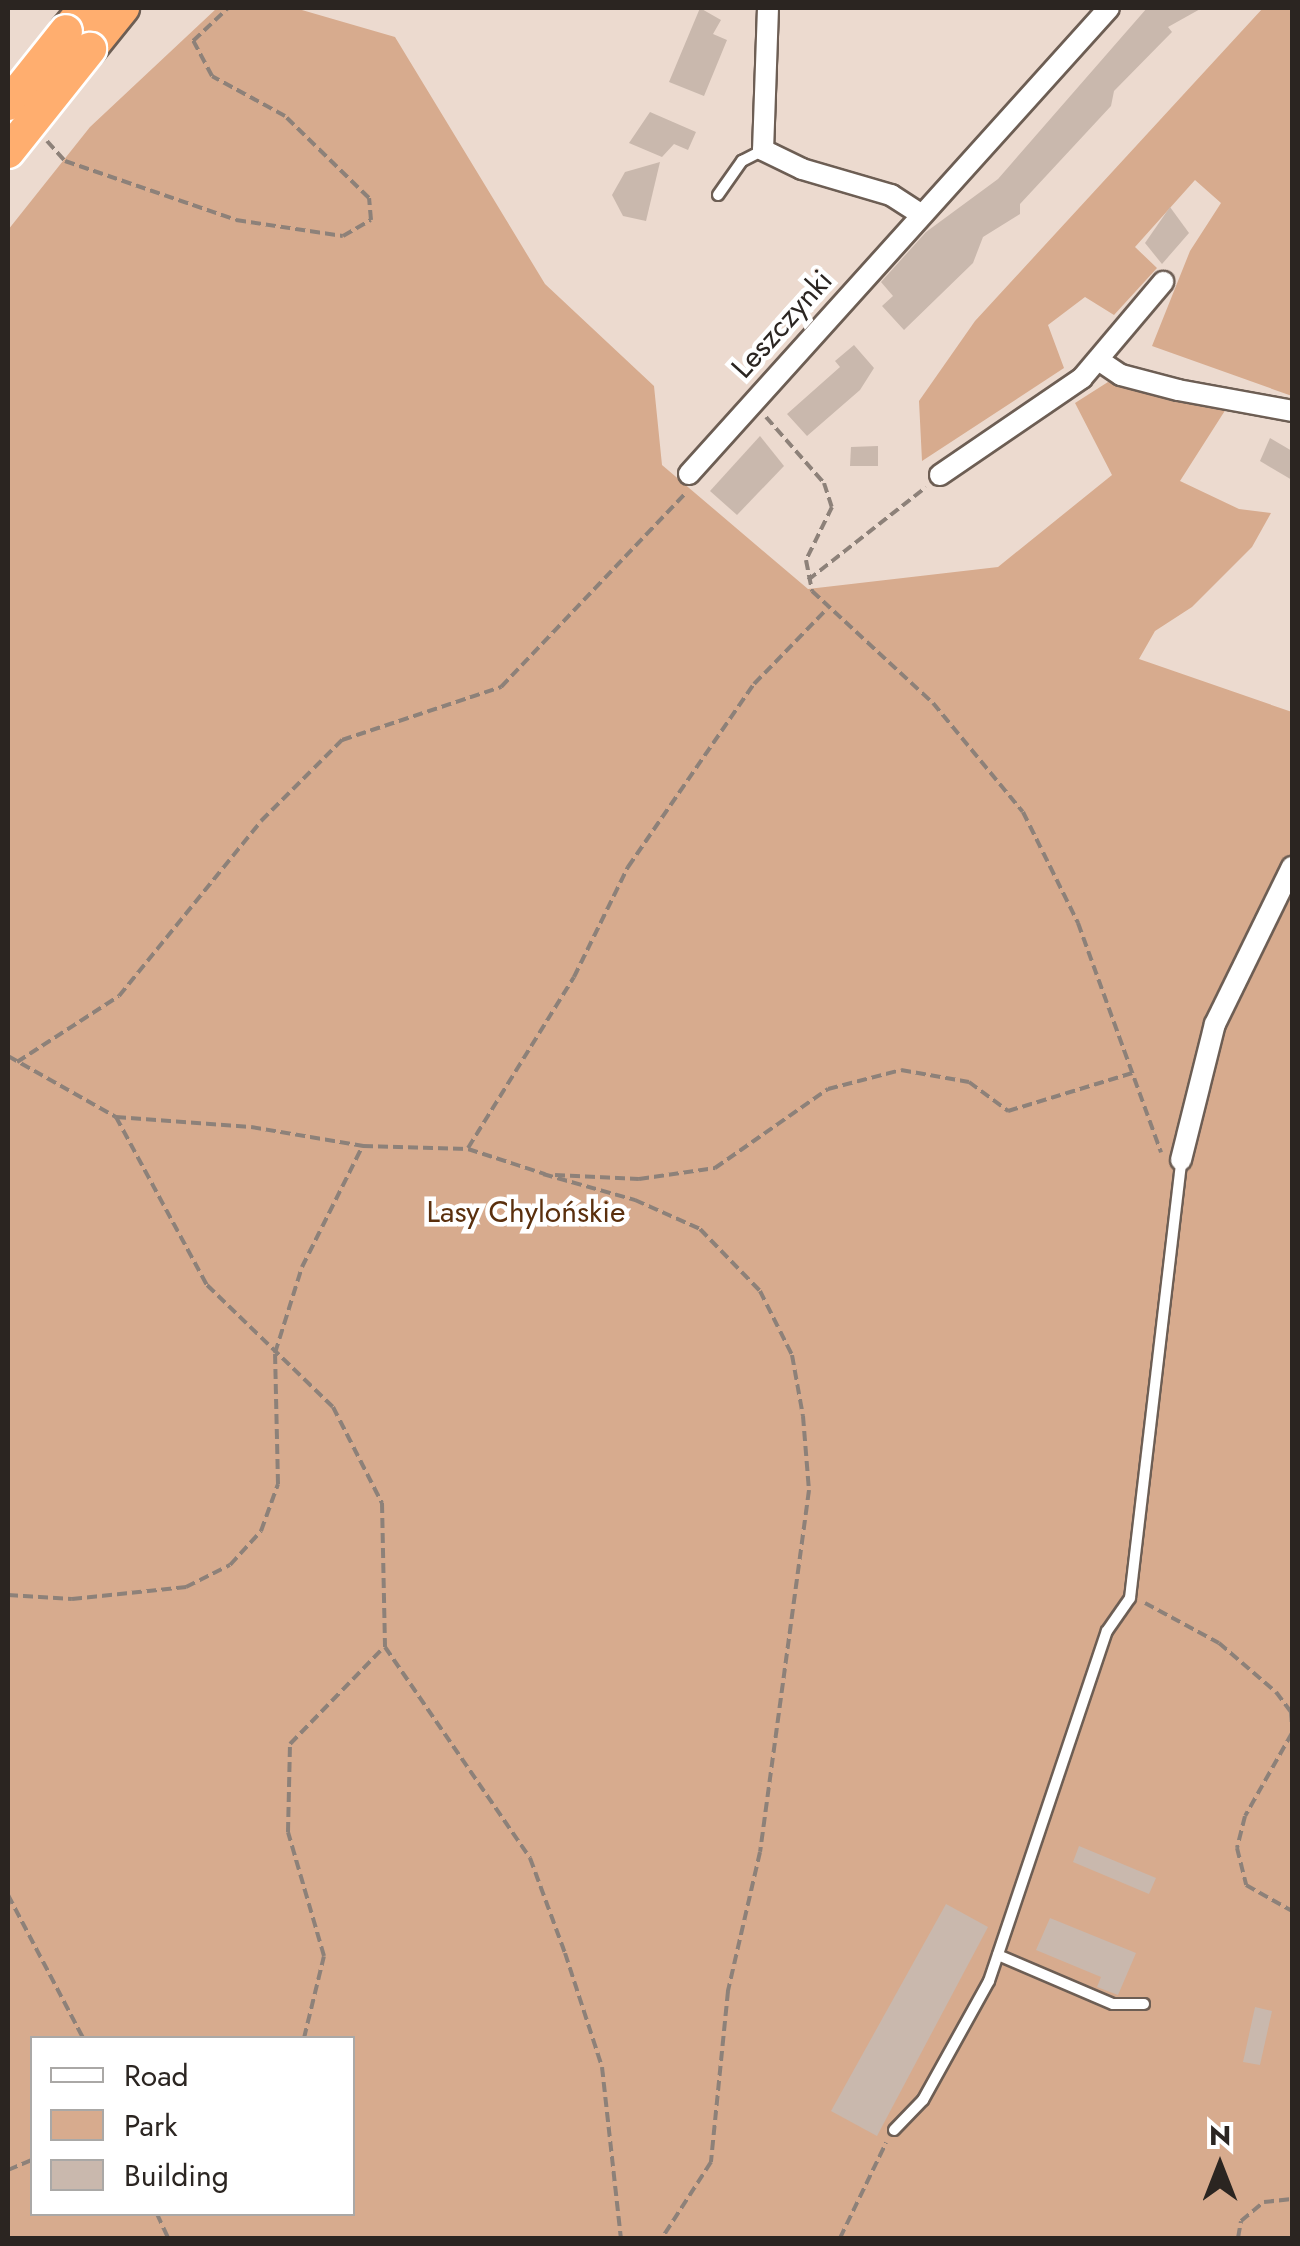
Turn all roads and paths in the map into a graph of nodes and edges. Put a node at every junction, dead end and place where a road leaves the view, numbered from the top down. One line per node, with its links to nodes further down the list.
1 (85, 8): 6 (highway, bridge)
2 (124, 8): 9 (highway, bridge)
3 (228, 8): 7 (path)
4 (768, 8): 8 (street)
5 (1109, 8): 11 (street, Leszczynki)
6 (8, 104)
7 (43, 136)
8 (763, 150): 10 (lane); 11 (street)
9 (8, 152)
10 (718, 194)
11 (919, 213): 14 (street, Leszczynki)
12 (1162, 282): 13 (street)
13 (1100, 361): 15 (street); 17 (street)
14 (752, 402): 16 (street, Leszczynki); 18 (path)
15 (1292, 412)
16 (690, 474): 22 (path)
17 (940, 475): 18 (path)
18 (808, 580): 19 (path)
19 (826, 609): 23 (path); 26 (path)
20 (1292, 867): 27 (street)
21 (8, 1056): 22 (path)
22 (16, 1063): 24 (path)
23 (1132, 1073): 27 (path); 28 (path)
24 (116, 1117): 25 (path); 29 (path)
25 (363, 1146): 26 (path); 29 (path)
26 (468, 1148): 28 (path)
27 (1181, 1160): 31 (lane)
28 (544, 1174): 43 (path)
29 (275, 1353): 30 (path); 32 (path)
30 (8, 1595)
31 (1130, 1598): 33 (path); 36 (lane)
32 (384, 1647): 39 (path); 42 (path)
33 (1292, 1731): 35 (path)
34 (8, 1896): 38 (path)
35 (1292, 1910)
36 (998, 1956): 37 (lane); 40 (lane)
37 (1144, 2004)
38 (82, 2036)
39 (304, 2036)
40 (894, 2130): 44 (path)
41 (1292, 2200): 45 (path)
42 (621, 2238)
43 (662, 2238)
44 (840, 2238)
45 (1238, 2238)

